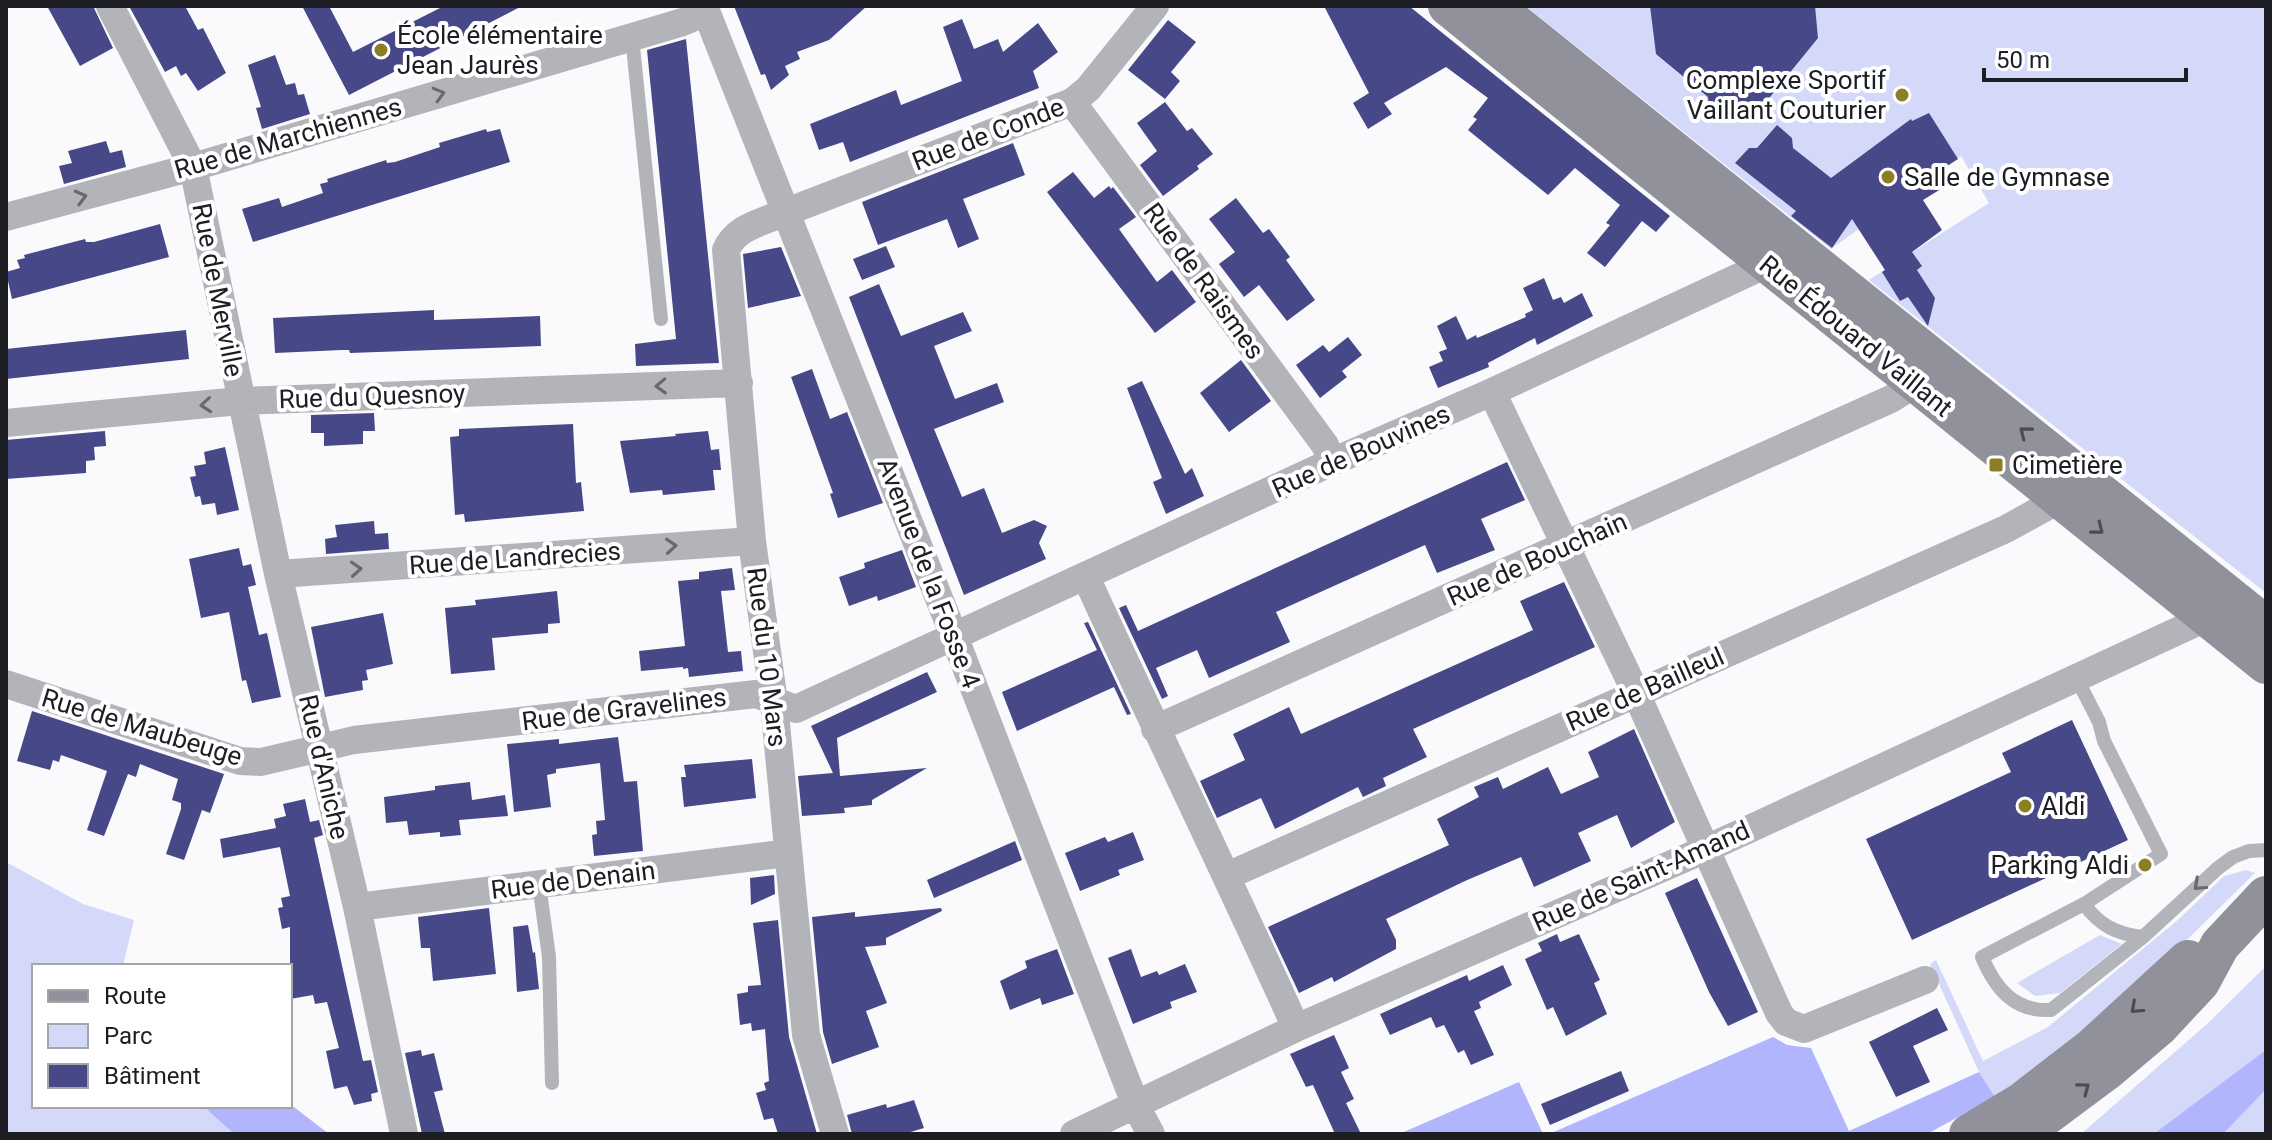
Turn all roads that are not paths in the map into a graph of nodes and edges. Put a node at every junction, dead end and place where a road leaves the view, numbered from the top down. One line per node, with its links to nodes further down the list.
1 (110, 6): 9 (street, Rue de Merville)
2 (1155, 6): 8 (street, Rue de Conde)
3 (1448, 6): 12 (main road, Rue Édouard Vaillant)
4 (1471, 6): 14 (lane)
5 (1493, 6): 14 (main road, Rue Édouard Vaillant)
6 (705, 9): 7 (street, Rue de Marchiennes); 10 (street, Avenue de la Fosse 4)
7 (632, 37): 9 (street, Rue de Marchiennes, one-way to 7); 13 (lane)
8 (1072, 102): 10 (street, Rue de Conde); 19 (street, Rue de Raismes)
9 (193, 167): 11 (street, Rue de Marchiennes, one-way to 9); 17 (street, Rue de Merville)
10 (787, 211): 15 (street, Rue du 10 Mars); 28 (street, Avenue de la Fosse 4)
11 (6, 217)
12 (1767, 264): 14 (main road, Rue Édouard Vaillant); 16 (street, Rue de Bouvines)
13 (661, 319)
14 (1918, 365): 20 (main road, Rue Édouard Vaillant); 22 (street, Rue de Bouchain)
15 (739, 383): 17 (street, Rue du Quesnoy, one-way to 17); 21 (street, Rue du 10 Mars)
16 (1492, 392): 19 (street, Rue de Bouvines); 22 (street)
17 (240, 401): 18 (street, Rue du Quesnoy, one-way to 18); 23 (street, Rue d'Aniche)
18 (6, 423)
19 (1332, 462): 25 (street, Rue de Bouvines)
20 (2074, 492): 24 (main road, Rue Édouard Vaillant, one-way to 24); 27 (main road, Rue Édouard Vaillant); 33 (street, Rue de Bailleul)
21 (752, 541): 23 (street, Rue de Landrecies, one-way to 21); 34 (street, Rue du 10 Mars)
22 (1567, 546): 33 (street); 35 (street, Rue de Bouchain)
23 (278, 574): 36 (street, Rue d'Aniche)
24 (2155, 575): 26 (main road, Rue Édouard Vaillant); 29 (lane)
25 (1086, 577): 28 (street, Rue de Bouvines); 35 (street)
26 (2208, 617): 30 (main road, Rue Édouard Vaillant); 31 (street, Rue de Saint-Amand)
27 (2266, 626)
28 (954, 636): 34 (street, Rue de Gravelines); 51 (street, Avenue de la Fosse 4)
29 (2266, 645)
30 (2266, 664)
31 (2077, 679): 38 (street, Rue de Saint-Amand); 44 (lane)
32 (6, 684): 37 (street, Rue de Maubeuge)
33 (1636, 693): 38 (street); 41 (street, Rue de Bailleul)
34 (774, 703): 36 (street, Rue de Gravelines); 40 (street, Rue du 10 Mars)
35 (1155, 729): 41 (street)
36 (318, 748): 37 (street, Rue de Gravelines); 45 (street, Rue d'Aniche)
37 (278, 758)
38 (1706, 849): 48 (street); 49 (street, Rue de Saint-Amand)
39 (2266, 850): 46 (lane, one-way to 46)
40 (788, 853): 42 (street, Rue de Denain); 53 (street, Rue du 10 Mars)
41 (1227, 876): 49 (street)
42 (539, 884): 45 (street, Rue de Denain); 50 (lane)
43 (2266, 896): 47 (main road)
44 (2084, 904): 46 (lane); 46 (lane)
45 (357, 907): 52 (street, Rue d'Aniche)
46 (2143, 937)
47 (2220, 945): 56 (main road, one-way to 56); 57 (main road, one-way to 47)
48 (1925, 980)
49 (1296, 1028): 51 (street, Rue de Saint-Amand)
50 (552, 1083)
51 (1136, 1106): 54 (street, Rue de Saint-Amand); 55 (street, Avenue de la Fosse 4)
52 (404, 1134)
53 (835, 1134)
54 (1074, 1134)
55 (1151, 1134)
56 (1969, 1134)
57 (2021, 1134)

